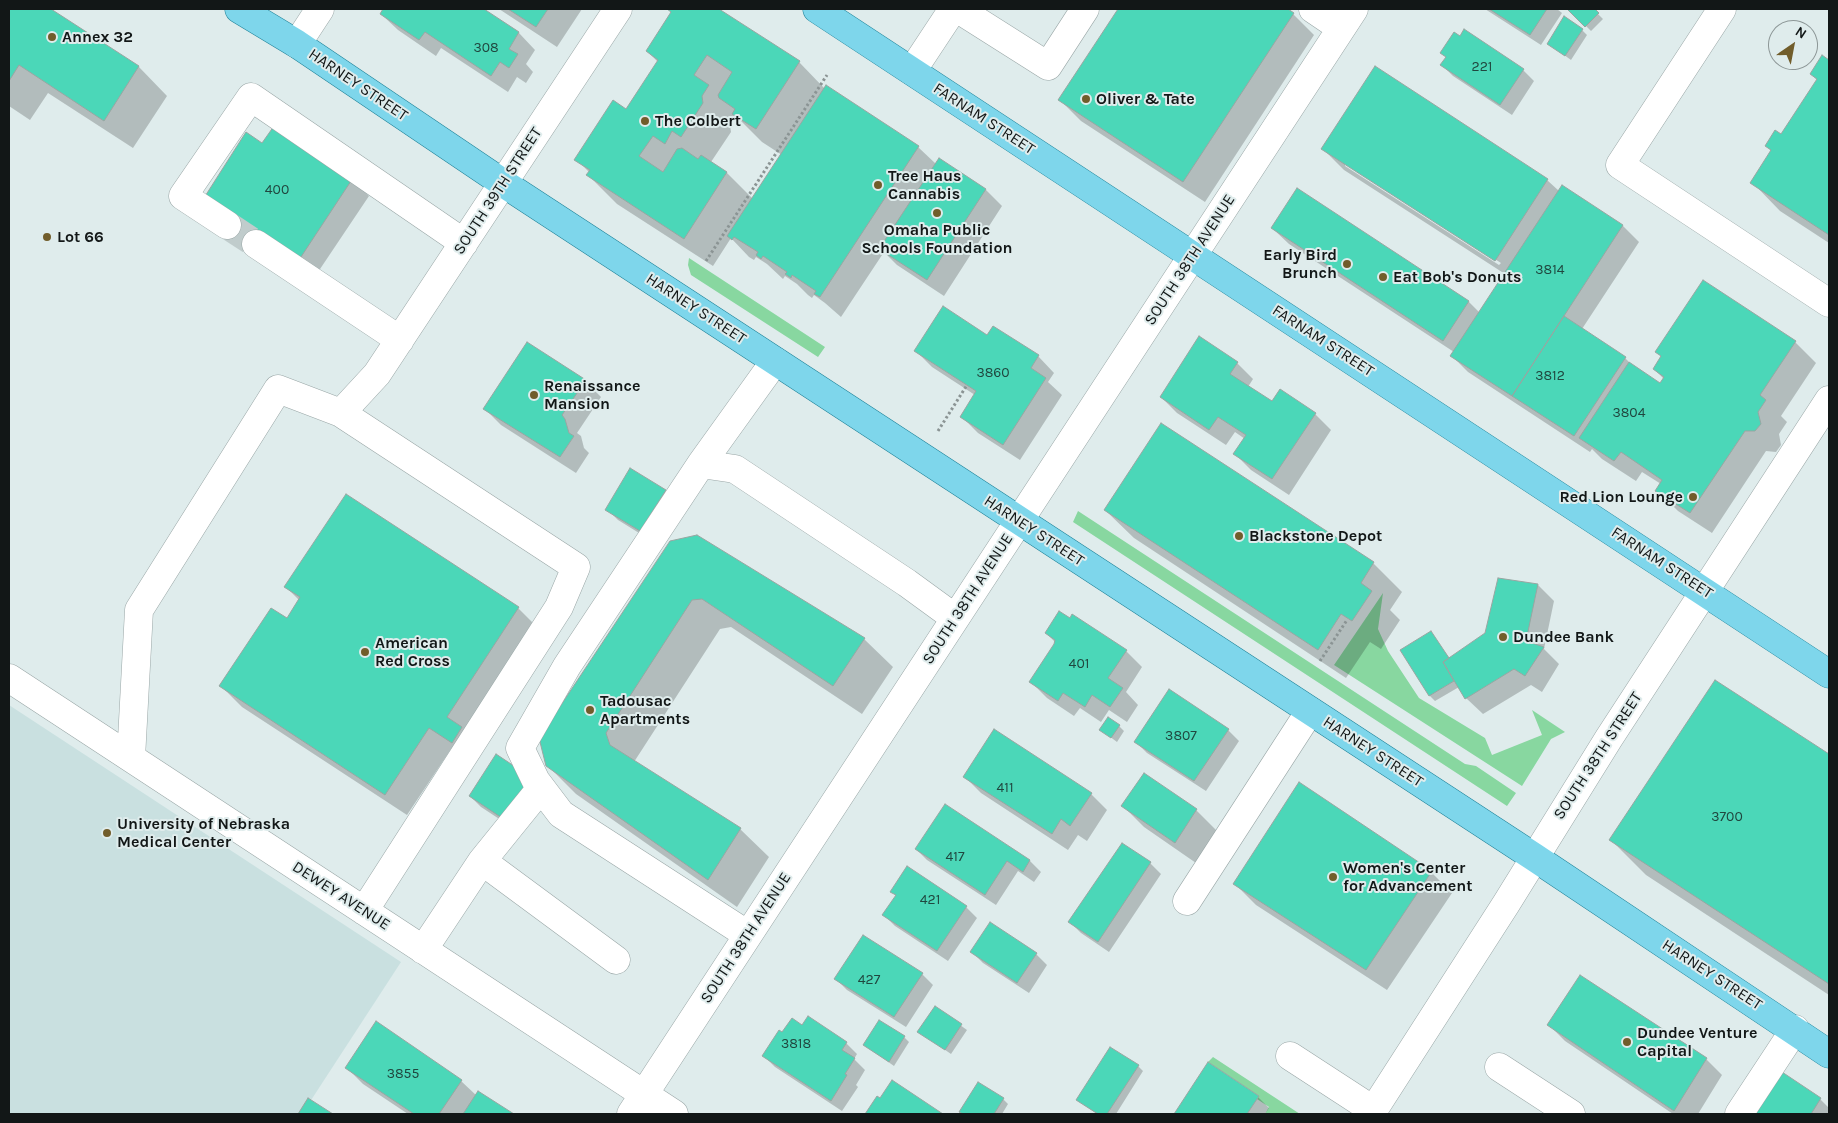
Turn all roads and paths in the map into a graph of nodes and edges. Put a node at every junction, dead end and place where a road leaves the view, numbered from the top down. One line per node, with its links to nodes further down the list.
1 (239, 9): 11 (main road, HARNEY STREET)
2 (320, 9): 11 (street)
3 (618, 9): 14 (street, SOUTH 39TH STREET)
4 (953, 9): 12 (street)
5 (958, 9): 6 (street)
6 (1085, 9)
7 (1314, 9): 10 (street)
8 (1722, 9): 20 (street)
9 (823, 10): 12 (main road, FARNAM STREET)
10 (1348, 18): 18 (street, SOUTH 38TH AVENUE)
11 (297, 44): 14 (main road, HARNEY STREET)
12 (912, 71): 18 (main road, FARNAM STREET)
13 (827, 75): 19 (path)
14 (503, 183): 16 (street, SOUTH 39TH STREET); 22 (main road, HARNEY STREET)
15 (227, 225): 16 (street)
16 (464, 243): 21 (street, SOUTH 39TH STREET)
17 (256, 244): 21 (street)
18 (1193, 256): 28 (street, SOUTH 38TH AVENUE); 29 (main road, FARNAM STREET)
19 (706, 261)
20 (1829, 303)
21 (400, 340): 25 (street, SOUTH 39TH STREET)
22 (775, 361): 27 (street); 28 (main road, HARNEY STREET)
23 (967, 385): 26 (path)
24 (1829, 400): 29 (street, SOUTH 38TH STREET)
25 (341, 413): 36 (street); 41 (street)
26 (938, 431)
27 (701, 464): 30 (street); 37 (street)
28 (1019, 521): 30 (street, SOUTH 38TH AVENUE); 35 (main road, HARNEY STREET)
29 (1705, 592): 33 (main road, FARNAM STREET); 38 (street, SOUTH 38TH STREET)
30 (955, 618): 42 (street, SOUTH 38TH AVENUE)
31 (1347, 620): 32 (path)
32 (1320, 661)
33 (1829, 674)
34 (9, 678): 36 (street, DEWEY AVENUE)
35 (1310, 711): 38 (main road, HARNEY STREET); 40 (street)
36 (131, 758): 41 (street, DEWEY AVENUE)
37 (541, 788): 39 (street); 42 (street)
38 (1534, 857): 45 (main road, HARNEY STREET); 50 (street, SOUTH 38TH STREET)
39 (482, 862): 43 (street); 44 (street)
40 (1187, 901)
41 (364, 911): 43 (street, DEWEY AVENUE)
42 (748, 935): 49 (street, SOUTH 38TH AVENUE)
43 (423, 950): 49 (street, DEWEY AVENUE)
44 (616, 960)
45 (1795, 1029): 46 (main road, HARNEY STREET); 53 (street)
46 (1829, 1054)
47 (1290, 1056): 50 (street)
48 (1499, 1067): 52 (street)
49 (637, 1104): 51 (street, DEWEY AVENUE)
50 (1372, 1112)
51 (674, 1114)
52 (1571, 1114)
53 (1739, 1114)

